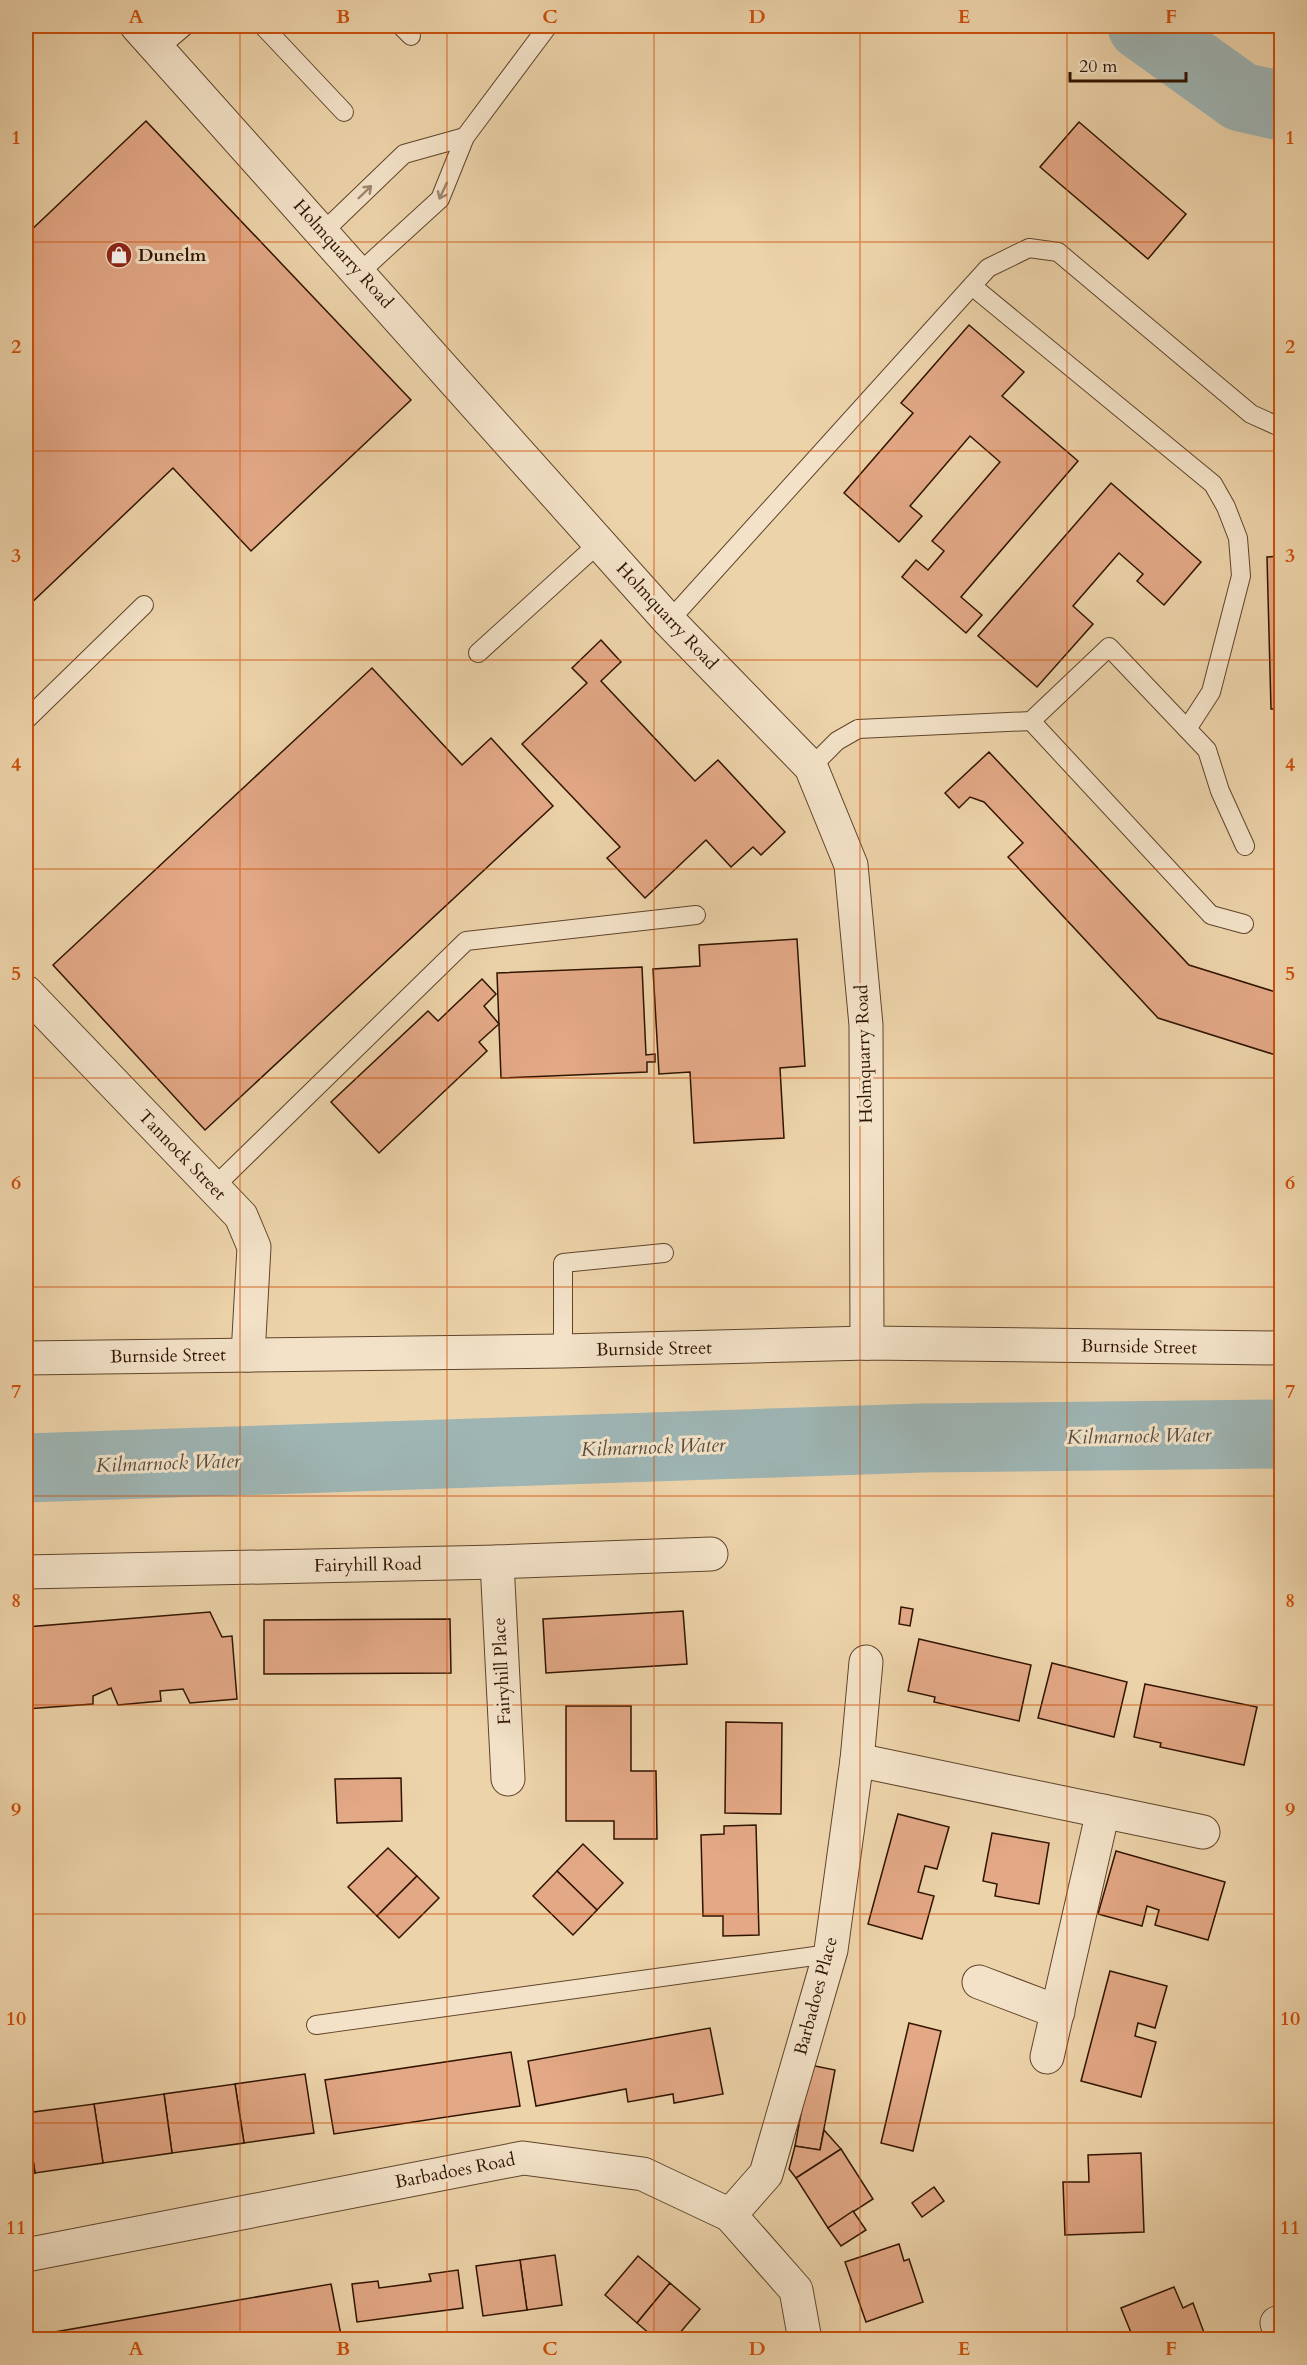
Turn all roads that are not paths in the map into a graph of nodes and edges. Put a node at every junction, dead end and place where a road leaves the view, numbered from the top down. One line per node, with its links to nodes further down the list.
1 (137, 26): 5 (street, Holmquarry Road)
2 (185, 26): 5 (lane)
3 (263, 26): 6 (lane)
4 (541, 28): 7 (lane)
5 (159, 48): 8 (street, Holmquarry Road)
6 (344, 112)
7 (465, 137): 8 (lane, one-way to 7); 9 (lane, one-way to 9)
8 (323, 232): 9 (street, Holmquarry Road)
9 (359, 273): 12 (street, Holmquarry Road)
10 (972, 286): 11 (lane); 14 (lane); 18 (lane)
11 (1281, 428)
12 (599, 543): 14 (street, Holmquarry Road); 15 (lane)
13 (144, 605): 16 (lane)
14 (669, 621): 19 (street, Holmquarry Road)
15 (478, 653)
16 (26, 720)
17 (1031, 721): 18 (lane); 19 (lane); 22 (lane)
18 (1187, 729): 20 (lane)
19 (811, 767): 26 (street, Holmquarry Road)
20 (1245, 846)
21 (696, 915): 24 (lane)
22 (1244, 924)
23 (26, 992): 24 (street, Tannock Street)
24 (214, 1187): 29 (street, Tannock Street)
25 (664, 1252): 28 (lane)
26 (867, 1343): 27 (street, Burnside Street); 28 (street, Burnside Street)
27 (1281, 1348)
28 (563, 1351): 29 (street, Burnside Street)
29 (248, 1355): 30 (street, Burnside Street)
30 (26, 1358)
31 (711, 1554): 32 (street, Fairyhill Road)
32 (497, 1562): 33 (street, Fairyhill Road); 36 (street, Fairyhill Place)
33 (26, 1572)
34 (866, 1662): 35 (street, Barbadoes Place)
35 (857, 1760): 37 (street); 39 (street, Barbadoes Place)
36 (508, 1779)
37 (1103, 1812): 38 (street); 41 (street)
38 (1203, 1832)
39 (829, 1954): 42 (lane); 44 (street, Barbadoes Place)
40 (979, 1982): 41 (street)
41 (1058, 2012): 43 (street)
42 (316, 2025)
43 (1047, 2057)
44 (730, 2215): 45 (street, Barbadoes Road); 46 (street, Barbadoes Road)
45 (26, 2255)
46 (805, 2340)

